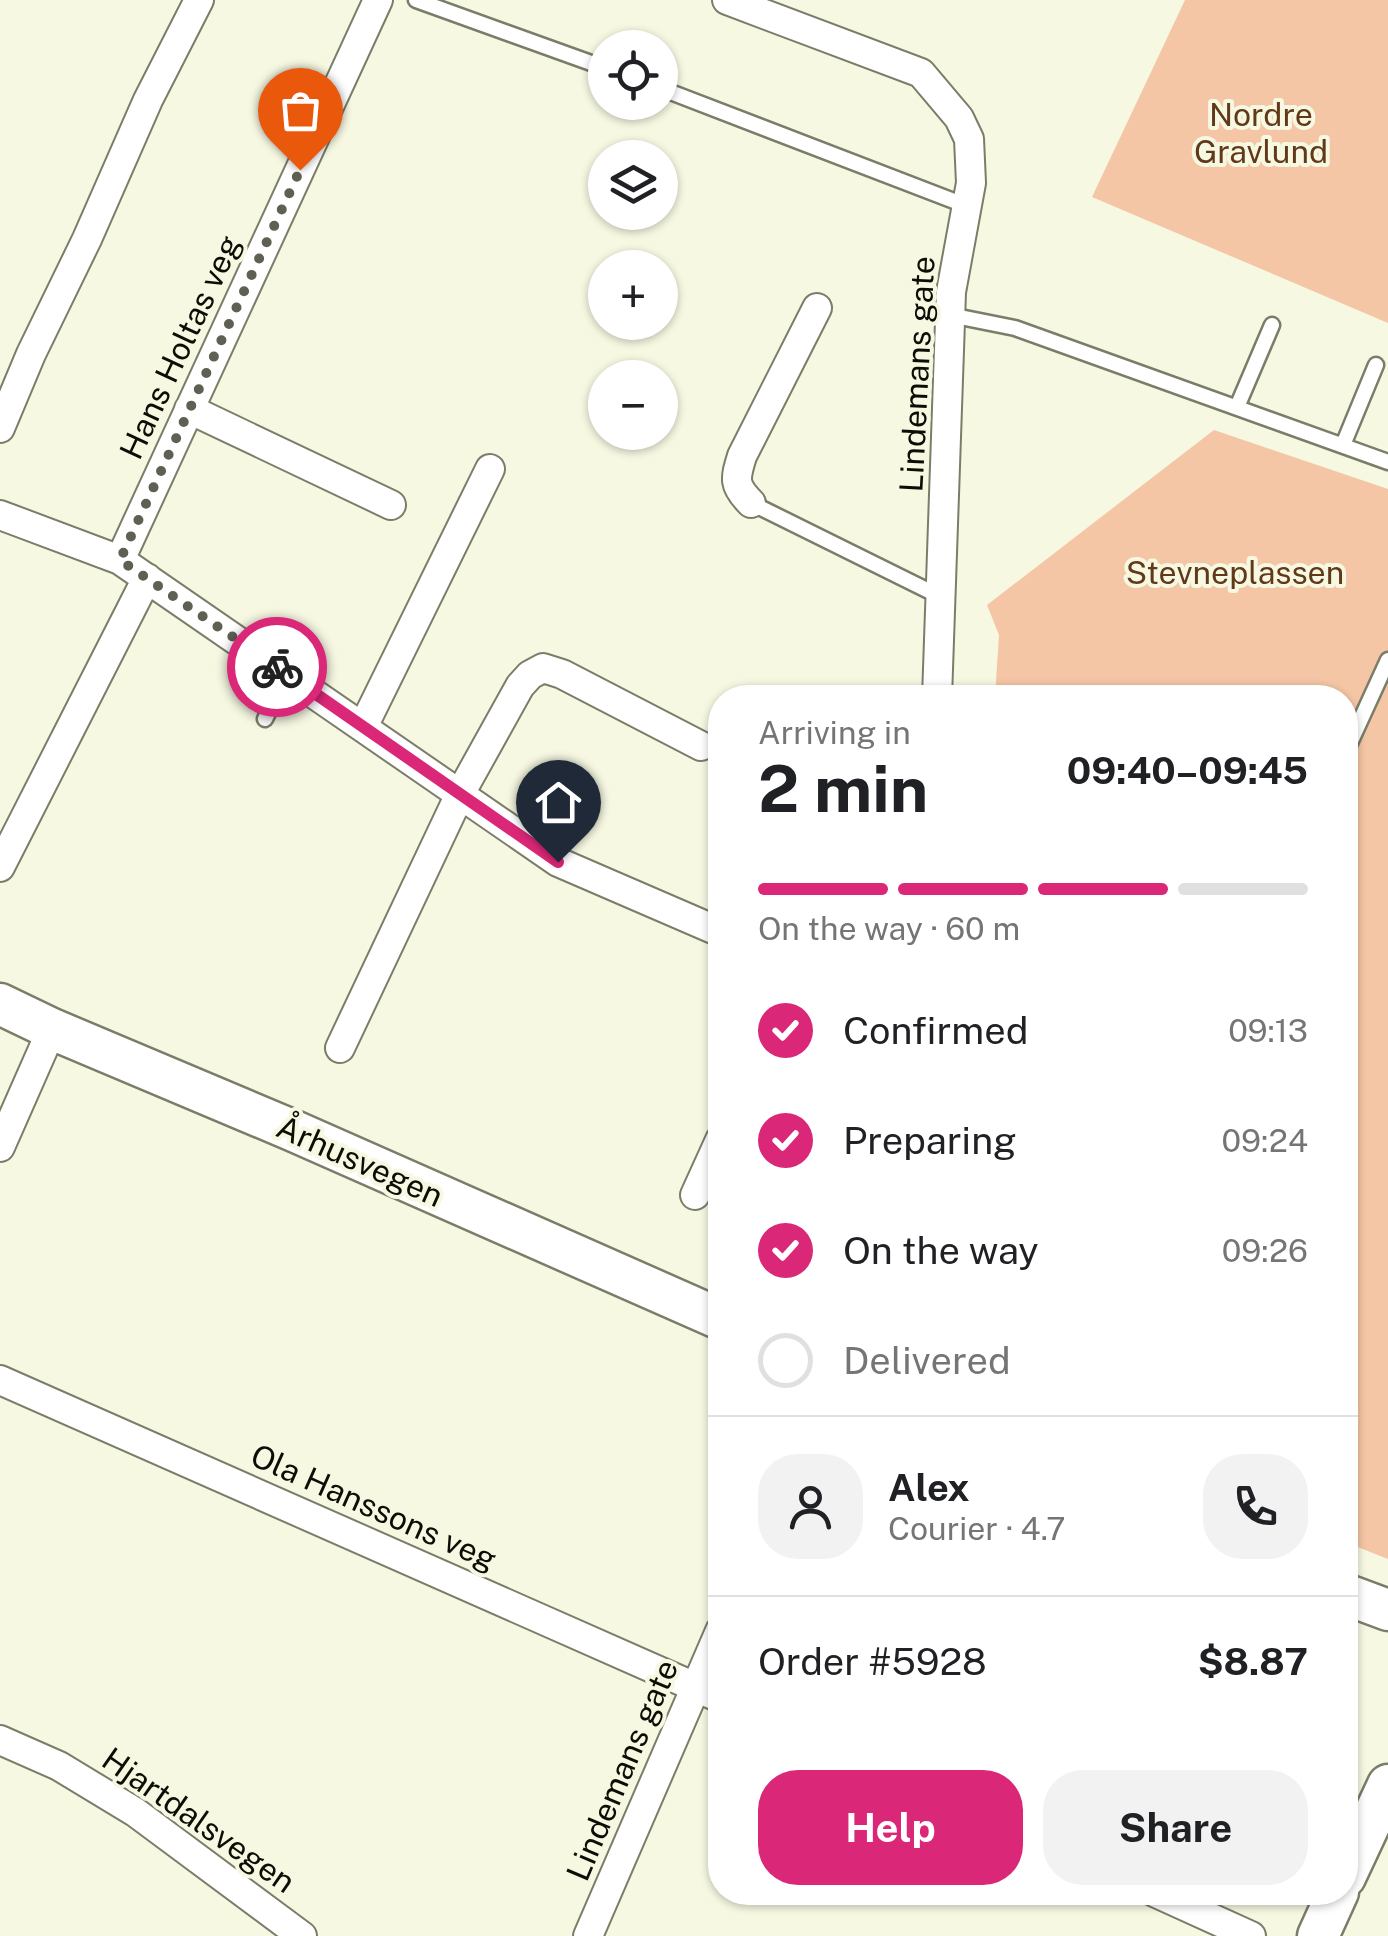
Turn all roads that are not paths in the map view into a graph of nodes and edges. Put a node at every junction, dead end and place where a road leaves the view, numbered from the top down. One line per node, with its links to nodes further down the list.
1 (200, 0): 14 (street)
2 (378, 0): 13 (street, Hans Holtas veg)
3 (416, 0): 5 (lane)
4 (728, 0): 7 (street, Lindemans gate)
5 (588, 62)
6 (678, 95): 7 (lane)
7 (966, 206): 9 (street, Lindemans gate)
8 (817, 308): 18 (street)
9 (950, 316): 12 (lane); 23 (street, Lindemans gate)
10 (1272, 325): 12 (lane)
11 (1376, 365): 15 (lane)
12 (1237, 407): 15 (lane)
13 (189, 409): 19 (street); 21 (street, Hans Holtas veg)
14 (0, 428)
15 (1343, 445): 16 (lane)
16 (1388, 462)
17 (490, 469): 29 (street)
18 (751, 502): 23 (lane)
19 (391, 505)
20 (0, 515): 21 (street)
21 (120, 560): 22 (street)
22 (147, 578): 25 (street); 32 (street)
23 (941, 597): 26 (street, Lindemans gate)
24 (1388, 660): 28 (lane)
25 (287, 674): 27 (lane); 29 (street)
26 (938, 685)
27 (265, 719)
28 (1358, 726)
29 (363, 728): 31 (street)
30 (701, 746): 31 (street)
31 (460, 794): 33 (street); 36 (street)
32 (0, 867)
33 (708, 927)
34 (0, 1004): 35 (street, Århusvegen)
35 (52, 1029): 37 (street); 40 (street, Århusvegen)
36 (340, 1048)
37 (0, 1148)
38 (708, 1166): 39 (street)
39 (695, 1195)
40 (708, 1313)
41 (0, 1380): 44 (street, Ola Hanssons veg)
42 (1358, 1599): 43 (street)
43 (1388, 1610)
44 (707, 1692): 51 (street, Lindemans gate)
45 (0, 1740): 50 (street, Hjartdalsvegen)
46 (1388, 1785): 47 (street)
47 (1358, 1849)
48 (1183, 1905): 52 (street)
49 (1332, 1905): 53 (street)
50 (302, 1936)
51 (588, 1936)
52 (1251, 1936)
53 (1318, 1936)

